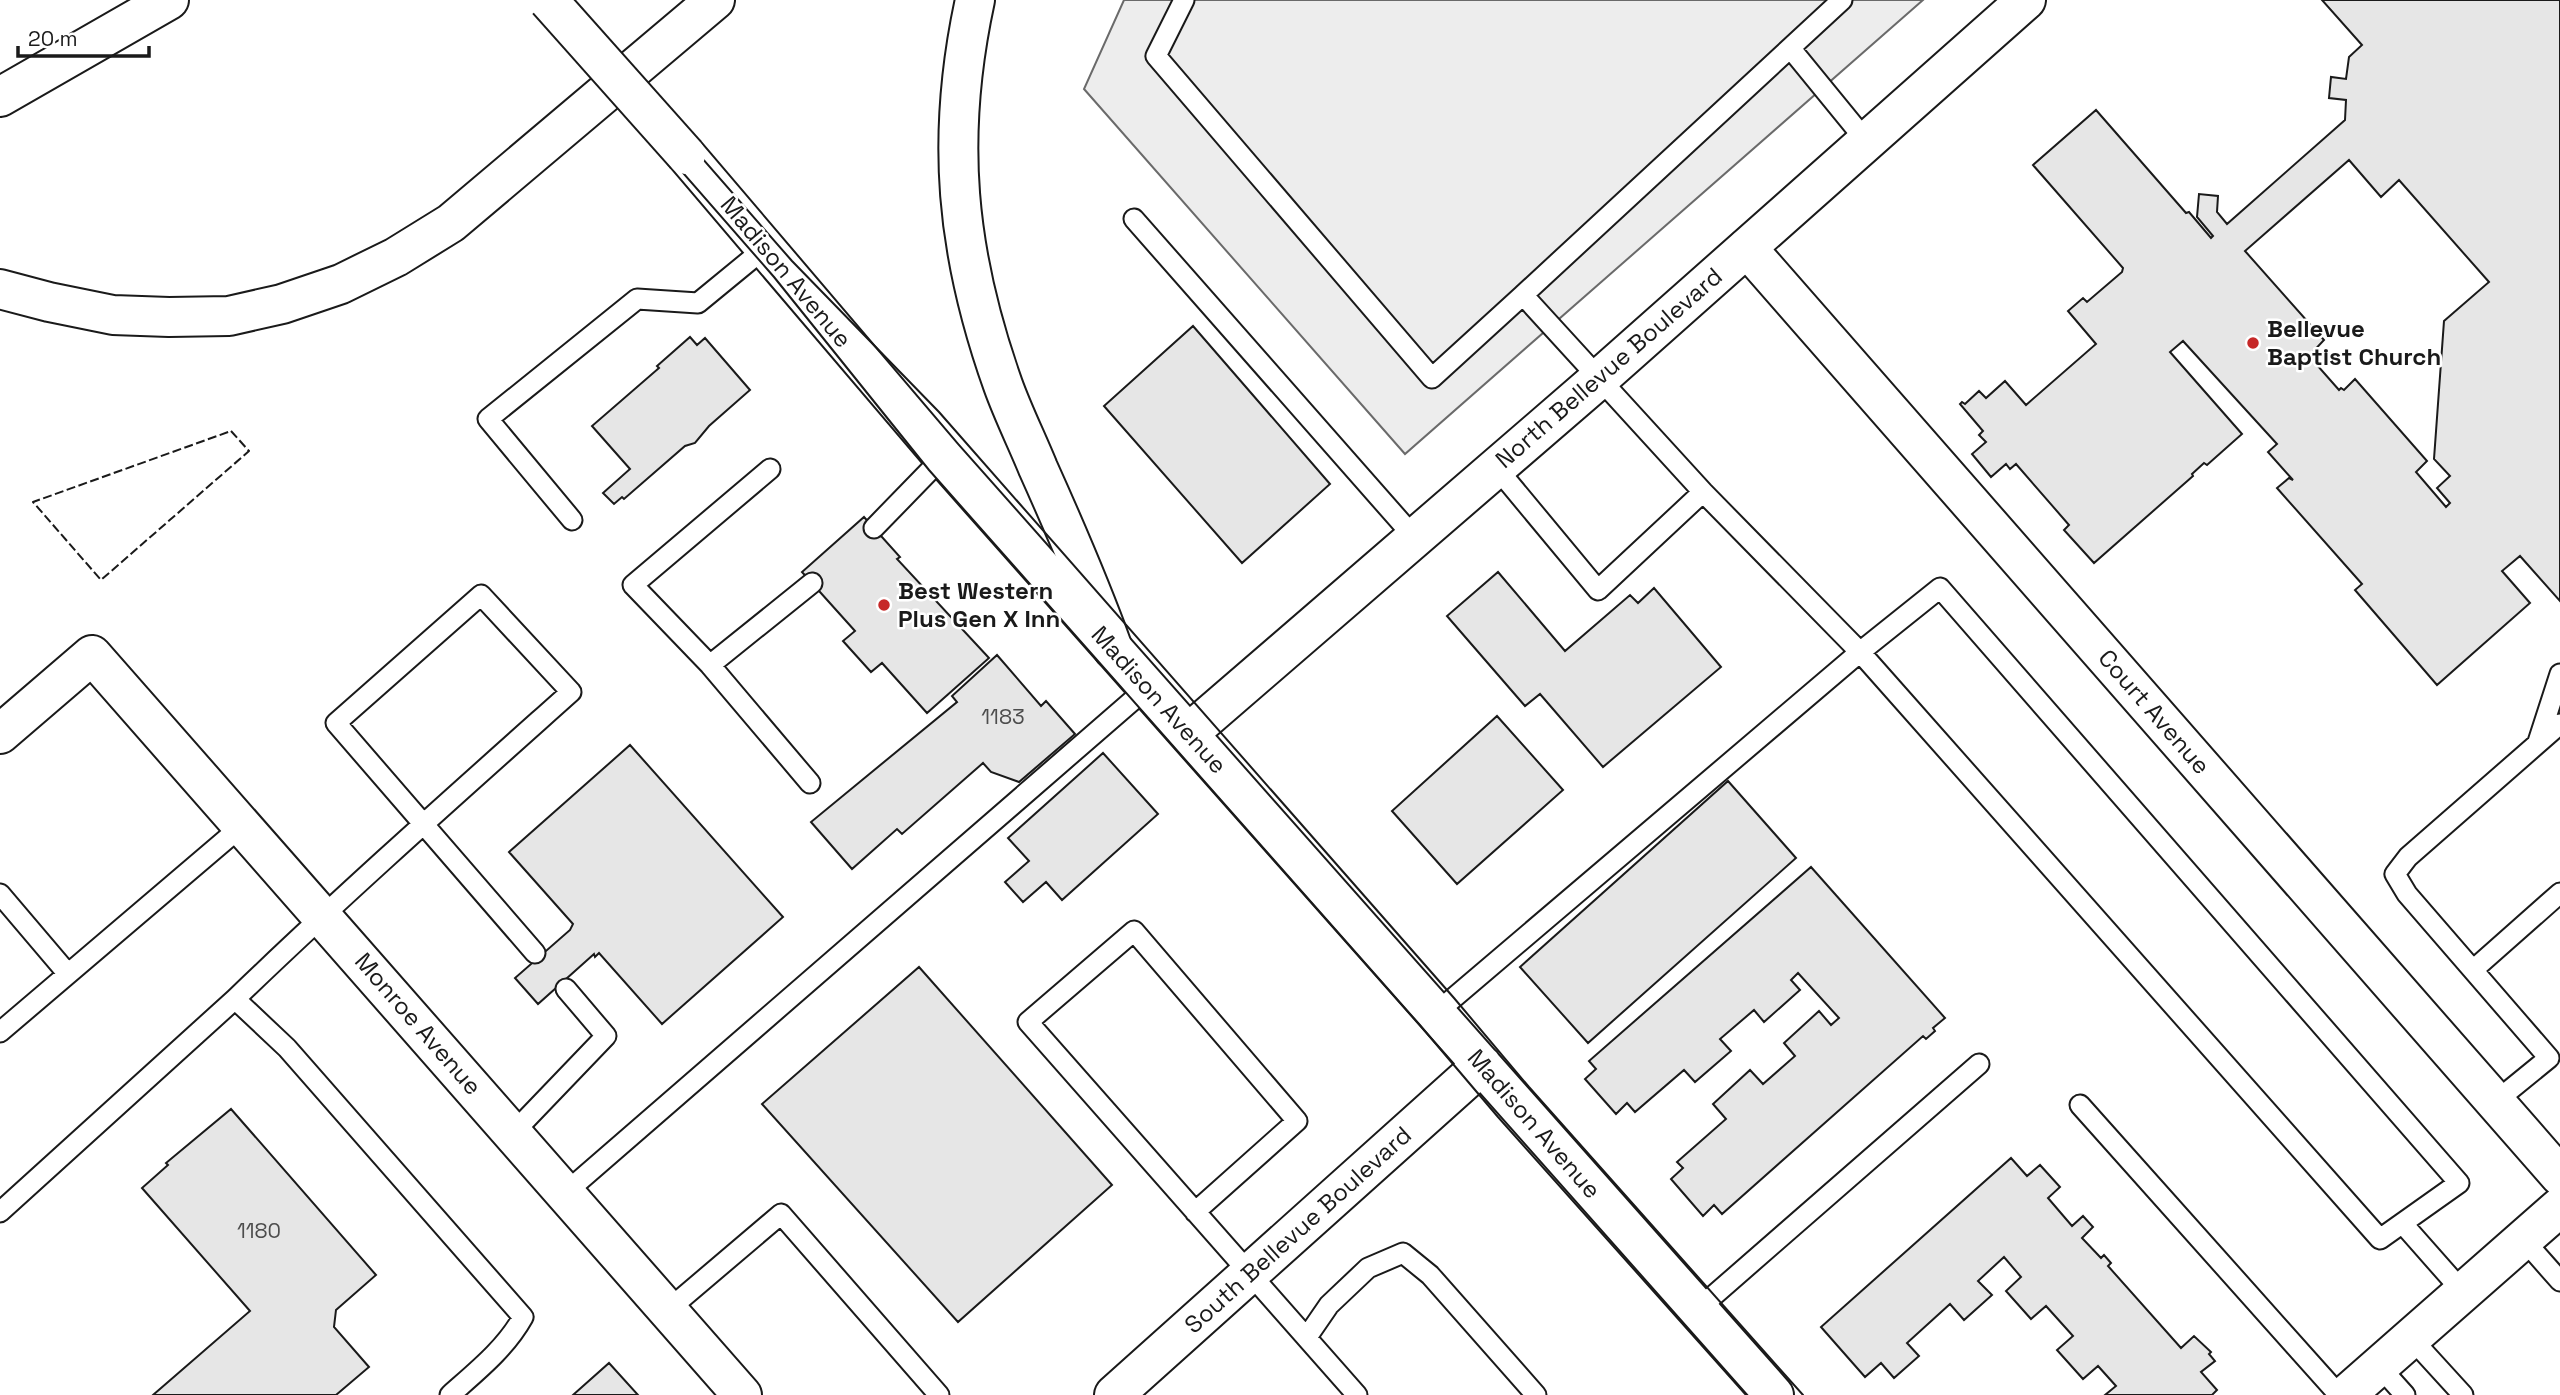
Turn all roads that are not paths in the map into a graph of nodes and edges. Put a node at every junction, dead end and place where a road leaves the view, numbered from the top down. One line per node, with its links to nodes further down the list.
1 (169, 0): 9 (main road)
2 (548, 0): 12 (main road, Madison Avenue, bridge)
3 (715, 0): 14 (main road)
4 (975, 0): 25 (main road)
5 (1184, 0): 15 (lane)
6 (1843, 0): 8 (lane)
7 (2026, 0): 10 (main road, North Bellevue Boulevard)
8 (1790, 49): 10 (lane); 15 (lane)
9 (0, 97)
10 (1867, 142): 13 (main road, North Bellevue Boulevard)
11 (1134, 219): 23 (lane)
12 (765, 248): 17 (main road, Madison Avenue); 21 (lane)
13 (1747, 248): 16 (main road, North Bellevue Boulevard); 50 (main road, Court Avenue)
14 (0, 289)
15 (1523, 295): 16 (lane)
16 (1600, 378): 18 (main road, North Bellevue Boulevard); 20 (lane)
17 (943, 457): 22 (lane); 25 (main road, Madison Avenue)
18 (1495, 466): 20 (lane); 23 (main road, North Bellevue Boulevard)
19 (770, 469): 27 (lane)
20 (1703, 492): 26 (lane)
21 (572, 520)
22 (874, 528)
23 (1414, 537): 31 (main road, North Bellevue Boulevard)
24 (812, 583): 27 (lane)
25 (1113, 649): 29 (main road, Madison Avenue)
26 (1860, 652): 45 (lane); 58 (lane); 58 (lane)
27 (710, 665): 34 (lane)
28 (2560, 674): 33 (lane)
29 (1147, 688): 31 (main road, Madison Avenue); 54 (lane)
30 (2560, 724): 33 (lane)
31 (1188, 733): 45 (main road, Madison Avenue)
32 (0, 734): 36 (main road, Monroe Avenue)
33 (2537, 743): 41 (lane)
34 (810, 783)
35 (424, 823): 35 (lane); 39 (lane); 40 (lane)
36 (243, 825): 39 (main road, Monroe Avenue); 42 (lane)
37 (2560, 893): 41 (lane)
38 (0, 894): 42 (lane)
39 (322, 915): 44 (lane); 52 (main road, Monroe Avenue)
40 (535, 953)
41 (2473, 970): 47 (lane)
42 (68, 974): 46 (lane)
43 (566, 989): 52 (lane)
44 (235, 999): 56 (lane); 68 (lane)
45 (1437, 1012): 49 (main road, Madison Avenue)
46 (0, 1032)
47 (2554, 1052): 50 (lane)
48 (1979, 1064): 64 (lane)
49 (1482, 1065): 60 (main road, South Bellevue Boulevard); 64 (main road, Madison Avenue)
50 (2496, 1102): 53 (main road, Court Avenue)
51 (2080, 1105): 75 (lane)
52 (513, 1133): 54 (main road, Monroe Avenue)
53 (2560, 1176)
54 (564, 1194): 63 (main road, Monroe Avenue)
55 (2560, 1207): 59 (main road)
56 (0, 1212)
57 (1195, 1212): 57 (lane); 60 (lane)
58 (2403, 1224): 62 (lane)
59 (2523, 1240): 61 (lane); 62 (main road)
60 (1251, 1273): 65 (lane); 71 (main road, South Bellevue Boulevard)
61 (2560, 1281)
62 (2463, 1292): 66 (main road)
63 (668, 1310): 69 (main road, Monroe Avenue); 70 (lane)
64 (1697, 1310): 74 (main road, Madison Avenue)
65 (1307, 1338): 72 (lane); 73 (lane)
66 (2411, 1338): 67 (main road); 78 (lane)
67 (2379, 1366): 76 (main road); 77 (lane)
68 (450, 1395)
69 (742, 1395)
70 (939, 1395)
71 (1114, 1395)
72 (1357, 1395)
73 (1536, 1395)
74 (1774, 1395)
75 (2339, 1395)
76 (2346, 1395)
77 (2405, 1395)
78 (2463, 1395)

